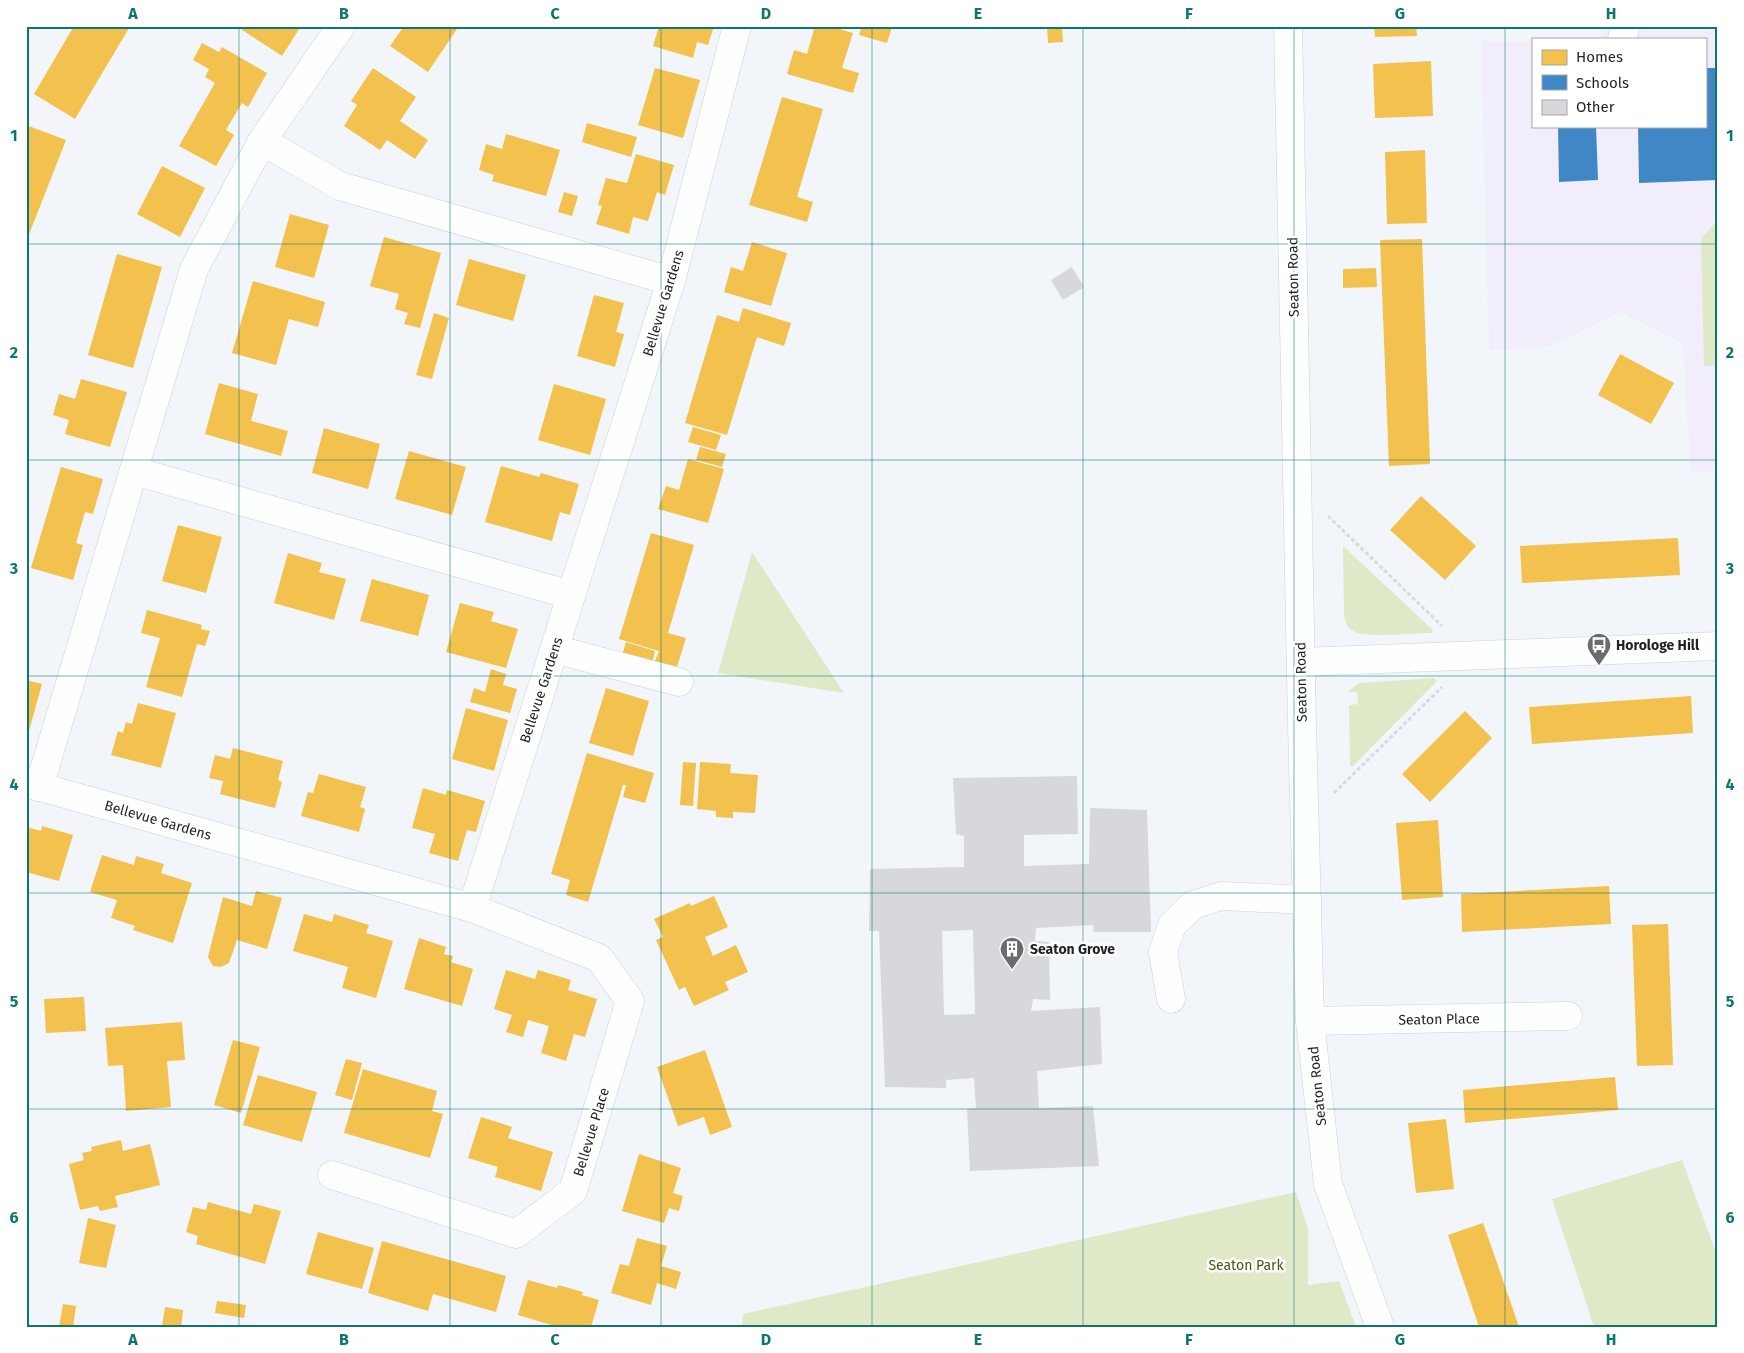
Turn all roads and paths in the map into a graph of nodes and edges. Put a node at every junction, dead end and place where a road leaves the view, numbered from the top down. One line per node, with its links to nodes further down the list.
1 (341, 26): 6 (street)
2 (738, 26): 7 (street, Bellevue Gardens)
3 (1288, 26): 12 (street, Seaton Road)
4 (1626, 26): 5 (street)
5 (1622, 38)
6 (262, 141): 7 (street); 8 (street)
7 (671, 281): 9 (street, Bellevue Gardens)
8 (134, 471): 9 (street); 14 (street)
9 (571, 595): 11 (street, Bellevue Gardens)
10 (1718, 646): 12 (street)
11 (554, 649): 13 (street); 16 (street, Bellevue Gardens)
12 (1302, 662): 15 (street, Seaton Road)
13 (678, 682)
14 (33, 785): 16 (street, Bellevue Gardens)
15 (1306, 900): 17 (street); 19 (street, Seaton Road)
16 (472, 908): 20 (street, Bellevue Place)
17 (1171, 999)
18 (1568, 1016): 19 (street, Seaton Place)
19 (1310, 1021): 21 (street, Seaton Road)
20 (332, 1175)
21 (1380, 1327)

